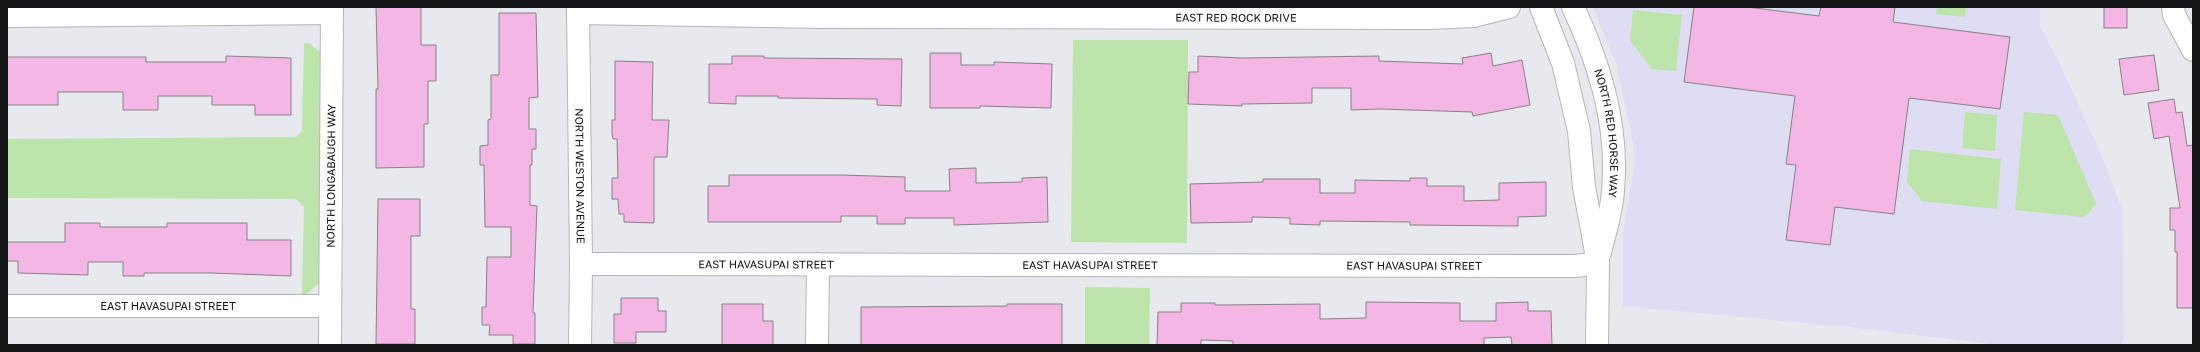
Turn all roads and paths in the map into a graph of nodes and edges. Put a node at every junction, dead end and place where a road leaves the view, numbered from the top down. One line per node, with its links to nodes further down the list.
1 (1510, 7): 7 (street, EAST RED ROCK DRIVE)
2 (1541, 7): 10 (street, NORTH RED HORSE WAY)
3 (1573, 7): 10 (street, NORTH RED HORSE WAY)
4 (2173, 7): 9 (street)
5 (332, 10): 8 (street); 14 (street, NORTH LONGABAUGH WAY)
6 (578, 10): 7 (street, EAST RED ROCK DRIVE); 11 (street, NORTH WESTON AVENUE)
7 (824, 12)
8 (7, 16)
9 (2193, 50)
10 (1598, 263): 12 (street, EAST HAVASUPAI STREET); 18 (street, NORTH RED HORSE WAY)
11 (581, 264): 12 (street, EAST HAVASUPAI STREET); 16 (street, NORTH WESTON AVENUE)
12 (818, 264): 17 (street)
13 (7, 306): 14 (street, EAST HAVASUPAI STREET)
14 (329, 306): 15 (street, NORTH LONGABAUGH WAY)
15 (330, 345)
16 (580, 345)
17 (817, 345)
18 (1597, 345)

